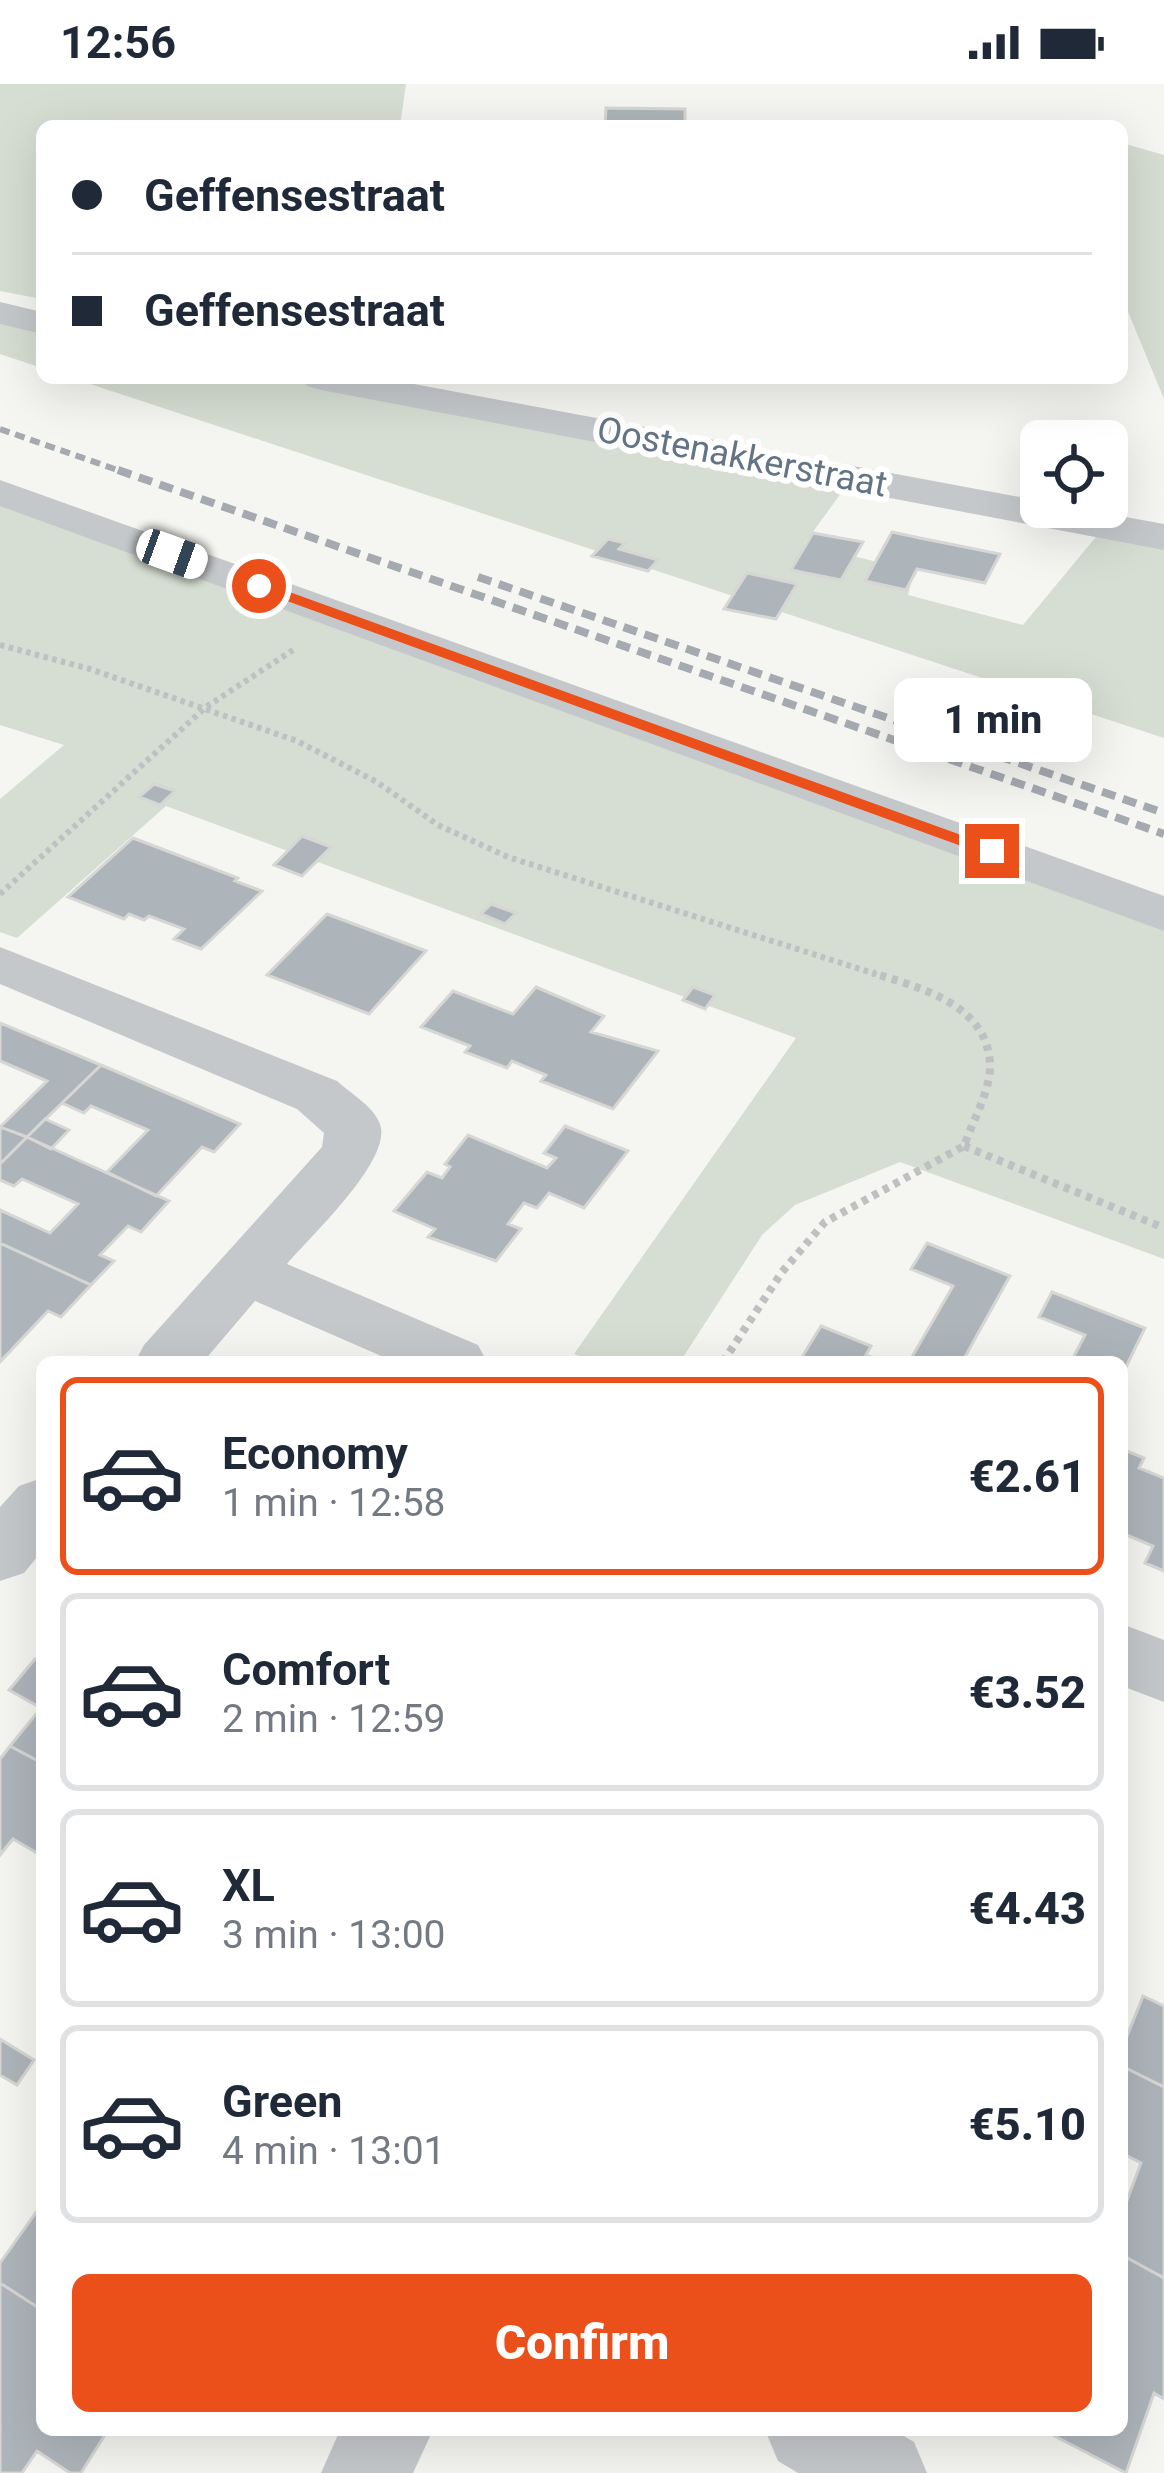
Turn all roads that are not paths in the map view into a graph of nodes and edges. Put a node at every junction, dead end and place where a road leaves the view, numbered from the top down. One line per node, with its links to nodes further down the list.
1 (0, 313): 2 (street)
2 (36, 322)
3 (353, 384): 5 (street, Oostenakkerstraat)
4 (0, 492): 6 (street)
5 (1164, 537)
6 (1164, 914)
7 (0, 964): 8 (street)
8 (245, 1271): 9 (street); 10 (street)
9 (171, 1356)
10 (442, 1356)
11 (36, 1512): 12 (street)
12 (0, 1553)
13 (1128, 1657): 14 (street)
14 (1164, 1672)
15 (386, 2436): 17 (street)
16 (819, 2436): 18 (street)
17 (365, 2473)
18 (883, 2473)

